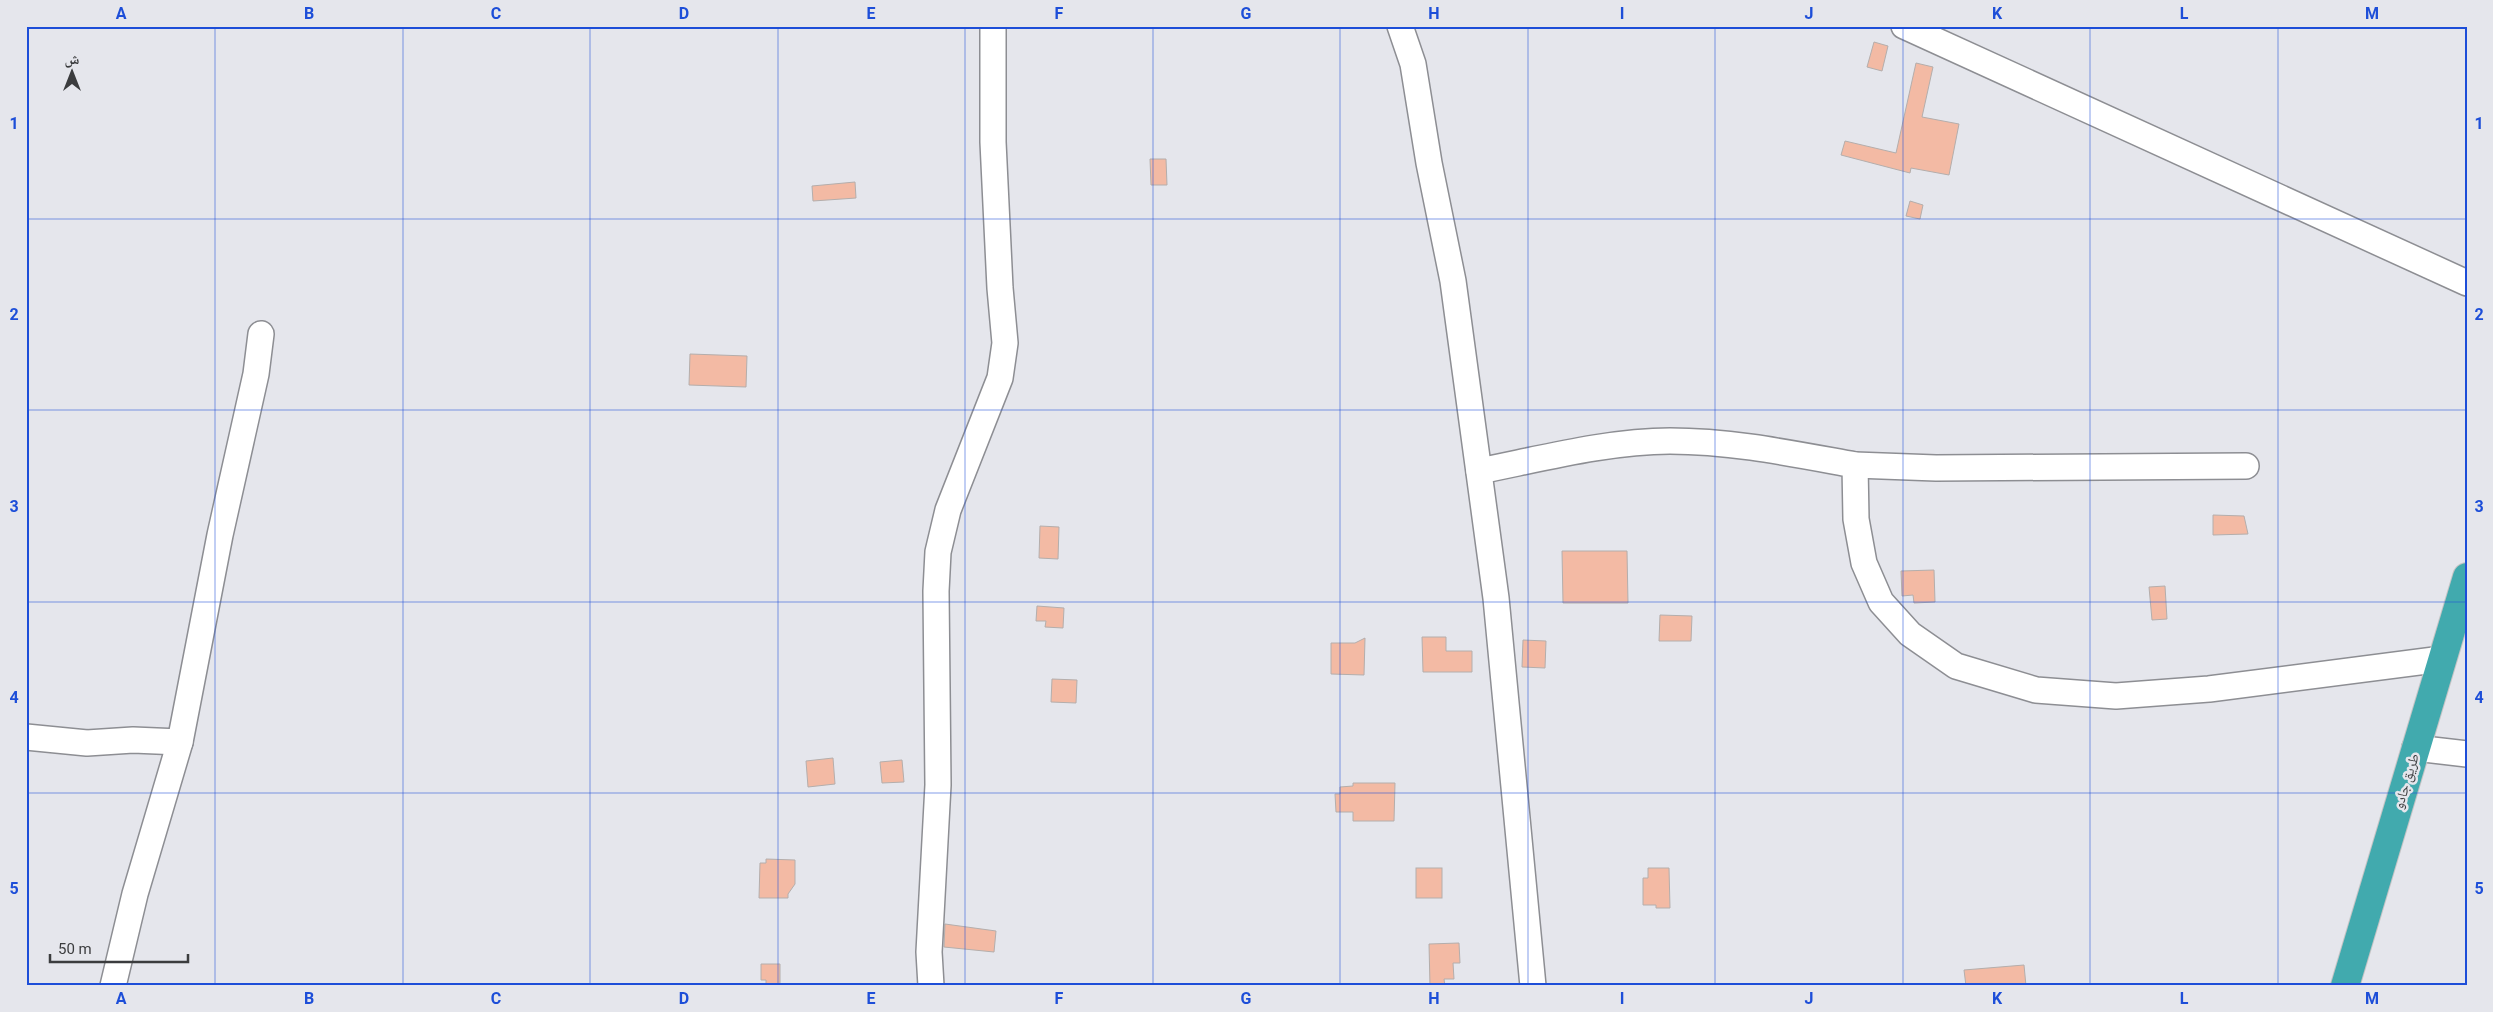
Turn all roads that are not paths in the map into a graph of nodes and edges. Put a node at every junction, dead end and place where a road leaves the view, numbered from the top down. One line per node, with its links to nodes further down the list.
1 (993, 26): 16 (street)
2 (1400, 26): 8 (street)
3 (1904, 26): 4 (street)
4 (2467, 283)
5 (261, 334): 12 (street)
6 (1855, 465): 7 (street); 8 (street); 10 (street)
7 (2246, 466)
8 (1479, 471): 17 (street)
9 (2467, 577): 10 (highway, طريق جادو)
10 (2442, 659): 13 (highway, طريق جادو)
11 (26, 737): 12 (street)
12 (180, 742): 15 (street)
13 (2415, 748): 14 (street); 18 (highway, طريق جادو)
14 (2467, 754)
15 (113, 986)
16 (931, 986)
17 (1532, 986)
18 (2345, 986)

